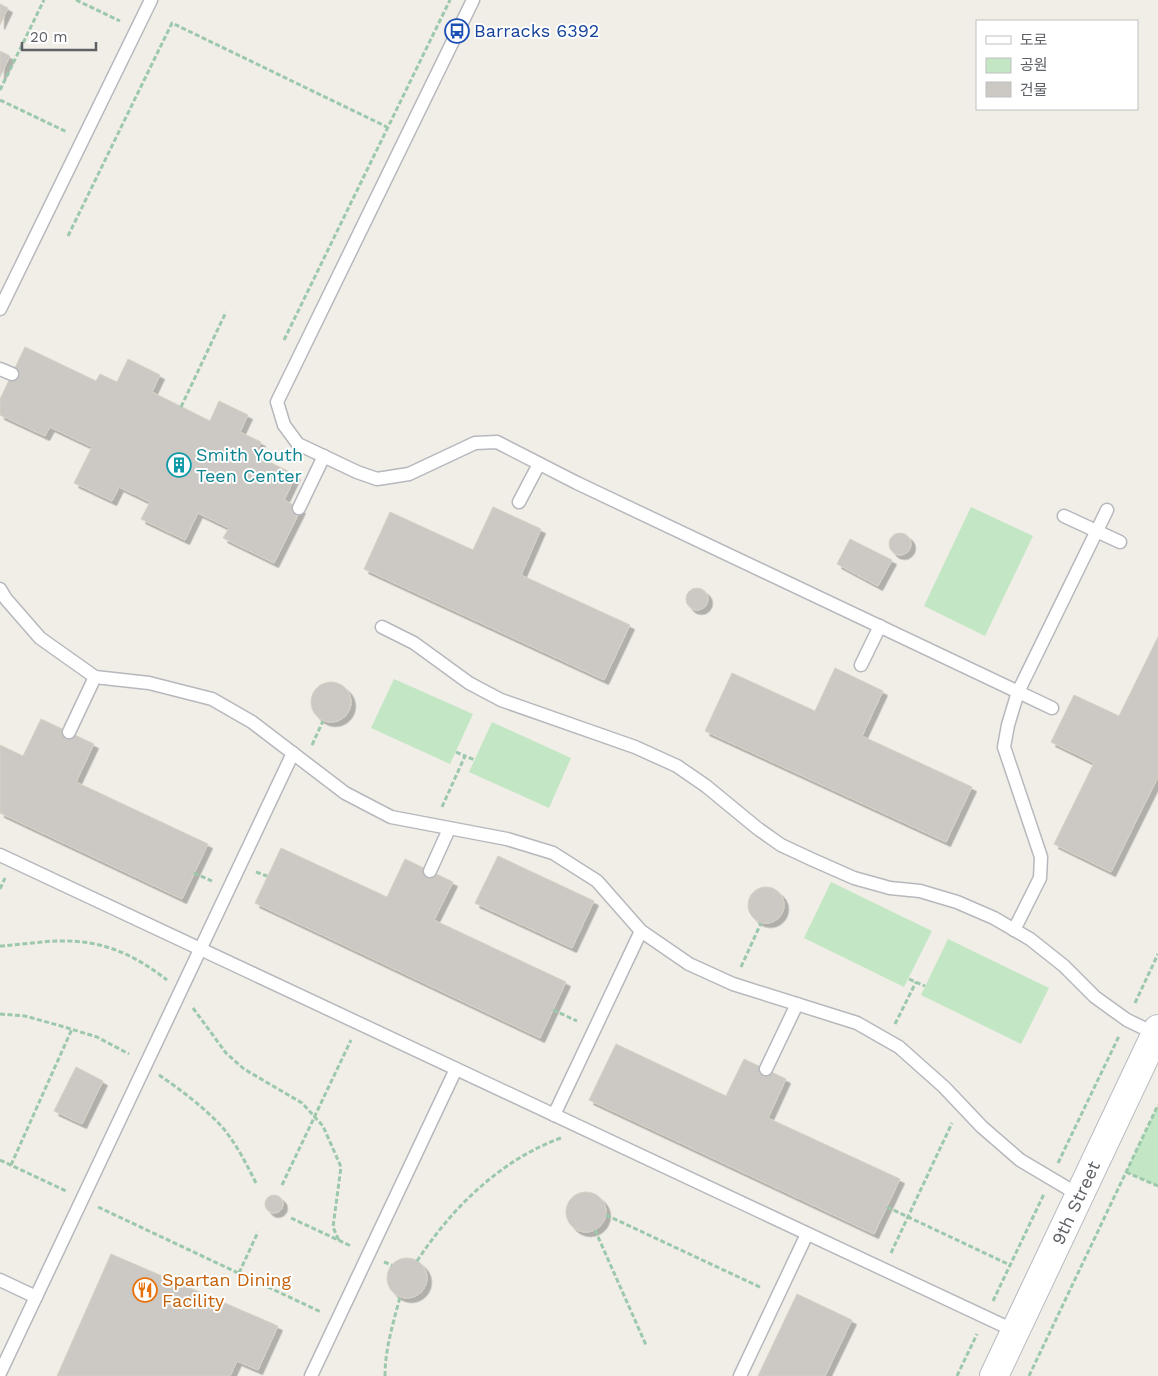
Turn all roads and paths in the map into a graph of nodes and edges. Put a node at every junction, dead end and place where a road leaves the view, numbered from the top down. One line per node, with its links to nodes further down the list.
1 (44, 0): 7 (path)
2 (76, 0): 6 (path)
3 (151, 0): 6 (lane)
4 (450, 0): 9 (path)
5 (472, 0): 19 (lane)
6 (137, 29): 10 (lane)
7 (0, 90)
8 (0, 100): 10 (path)
9 (388, 127): 11 (path); 15 (path)
10 (83, 140): 11 (path); 13 (lane)
11 (109, 152): 12 (path)
12 (68, 236)
13 (0, 309)
14 (226, 312): 18 (path)
15 (284, 340)
16 (0, 369): 17 (lane)
17 (12, 374)
18 (181, 407)
19 (324, 456): 20 (lane); 22 (lane)
20 (539, 464): 21 (lane); 28 (lane)
21 (519, 502)
22 (299, 508)
23 (1107, 510): 25 (lane)
24 (1064, 516): 25 (lane)
25 (1096, 531): 26 (lane); 32 (lane)
26 (1120, 542)
27 (0, 589): 31 (lane)
28 (880, 626): 30 (lane); 32 (lane)
29 (382, 627): 46 (lane)
30 (861, 665)
31 (95, 677): 35 (lane); 37 (lane)
32 (1018, 692): 33 (lane); 46 (lane)
33 (1052, 708)
34 (324, 721): 40 (path)
35 (69, 732)
36 (456, 752): 38 (path)
37 (294, 753): 40 (lane); 49 (lane)
38 (465, 756): 39 (path); 41 (path)
39 (475, 760)
40 (305, 762): 41 (lane)
41 (433, 826): 42 (lane)
42 (449, 830): 44 (lane); 47 (lane)
43 (0, 856): 49 (lane)
44 (430, 871)
45 (761, 923): 52 (path)
46 (1014, 930): 60 (lane)
47 (641, 931): 52 (lane); 59 (lane)
48 (0, 946): 54 (path)
49 (201, 949): 54 (lane); 57 (lane)
50 (909, 978): 51 (path)
51 (916, 982): 53 (path); 61 (path)
52 (733, 984): 55 (lane)
53 (925, 986)
54 (181, 991): 67 (path); 75 (lane)
55 (797, 1004): 61 (lane); 63 (lane)
56 (553, 1010): 59 (path)
57 (359, 1024): 62 (lane); 67 (path)
58 (72, 1029): 70 (path)
59 (594, 1029): 66 (lane)
60 (1157, 1032): 74 (street, 9th Street)
61 (887, 1040): 64 (lane)
62 (456, 1069): 66 (lane); 84 (lane)
63 (766, 1070)
64 (961, 1105): 74 (lane); 78 (path)
65 (1158, 1105): 71 (path)
66 (554, 1115): 68 (lane)
67 (315, 1116): 72 (path); 83 (path)
68 (585, 1130): 82 (lane); 85 (path)
69 (0, 1160): 70 (path)
70 (11, 1165): 75 (path)
71 (1126, 1172): 73 (path); 102 (path)
72 (282, 1185)
73 (1158, 1186)
74 (1079, 1195): 95 (street, 9th Street)
75 (83, 1199): 89 (path); 92 (lane)
76 (887, 1207): 78 (path)
77 (606, 1215): 91 (path)
78 (908, 1217): 86 (path); 88 (path)
79 (291, 1218): 83 (path)
80 (595, 1230): 96 (path)
81 (258, 1232): 89 (path)
82 (807, 1234): 88 (lane); 91 (lane)
83 (339, 1241): 84 (path)
84 (368, 1254): 87 (path); 94 (lane)
85 (417, 1261)
86 (1010, 1265)
87 (392, 1266)
88 (883, 1270): 95 (lane)
89 (239, 1273): 94 (path)
90 (0, 1280): 92 (lane)
91 (778, 1296): 100 (lane)
92 (36, 1297): 97 (lane)
93 (400, 1298): 99 (path)
94 (338, 1320): 98 (lane)
95 (1015, 1331): 101 (street, 9th Street)
96 (646, 1345)
97 (0, 1373)
98 (311, 1376)
99 (385, 1376)
100 (740, 1376)
101 (994, 1376)
102 (1029, 1376)

